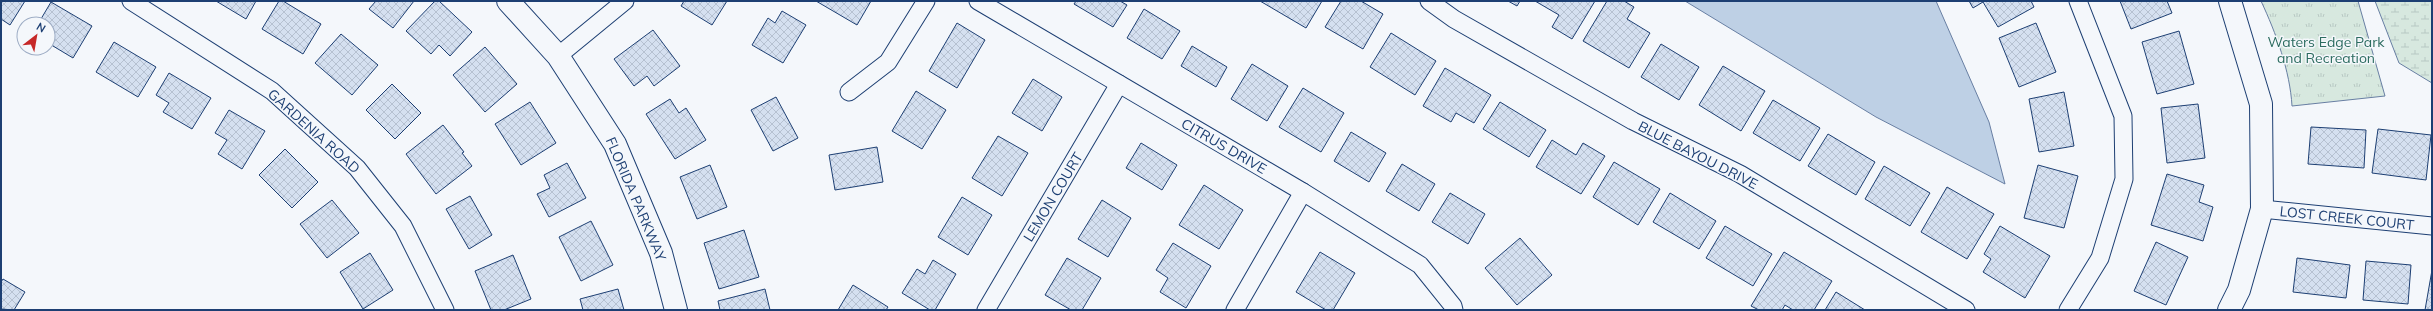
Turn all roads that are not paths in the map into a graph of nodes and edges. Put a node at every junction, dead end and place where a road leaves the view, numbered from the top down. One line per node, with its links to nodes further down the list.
1 (131, 1): 15 (street, GARDENIA ROAD)
2 (508, 1): 9 (street, FLORIDA PARKWAY)
3 (625, 1): 9 (street)
4 (926, 1): 11 (street)
5 (978, 1): 10 (street, CITRUS DRIVE)
6 (1429, 1): 20 (street, BLUE BAYOU DRIVE)
7 (2078, 1): 21 (street)
8 (2230, 1): 13 (street)
9 (558, 56): 16 (street, FLORIDA PARKWAY)
10 (1119, 84): 12 (street, CITRUS DRIVE); 17 (street, LEMON COURT)
11 (849, 92)
12 (1303, 192): 18 (street); 19 (street, CITRUS DRIVE)
13 (2262, 209): 14 (street, LOST CREEK COURT); 22 (street)
14 (2432, 226)
15 (445, 310)
16 (676, 310)
17 (986, 310)
18 (1235, 310)
19 (1454, 310)
20 (1966, 310)
21 (2068, 310)
22 (2230, 310)

